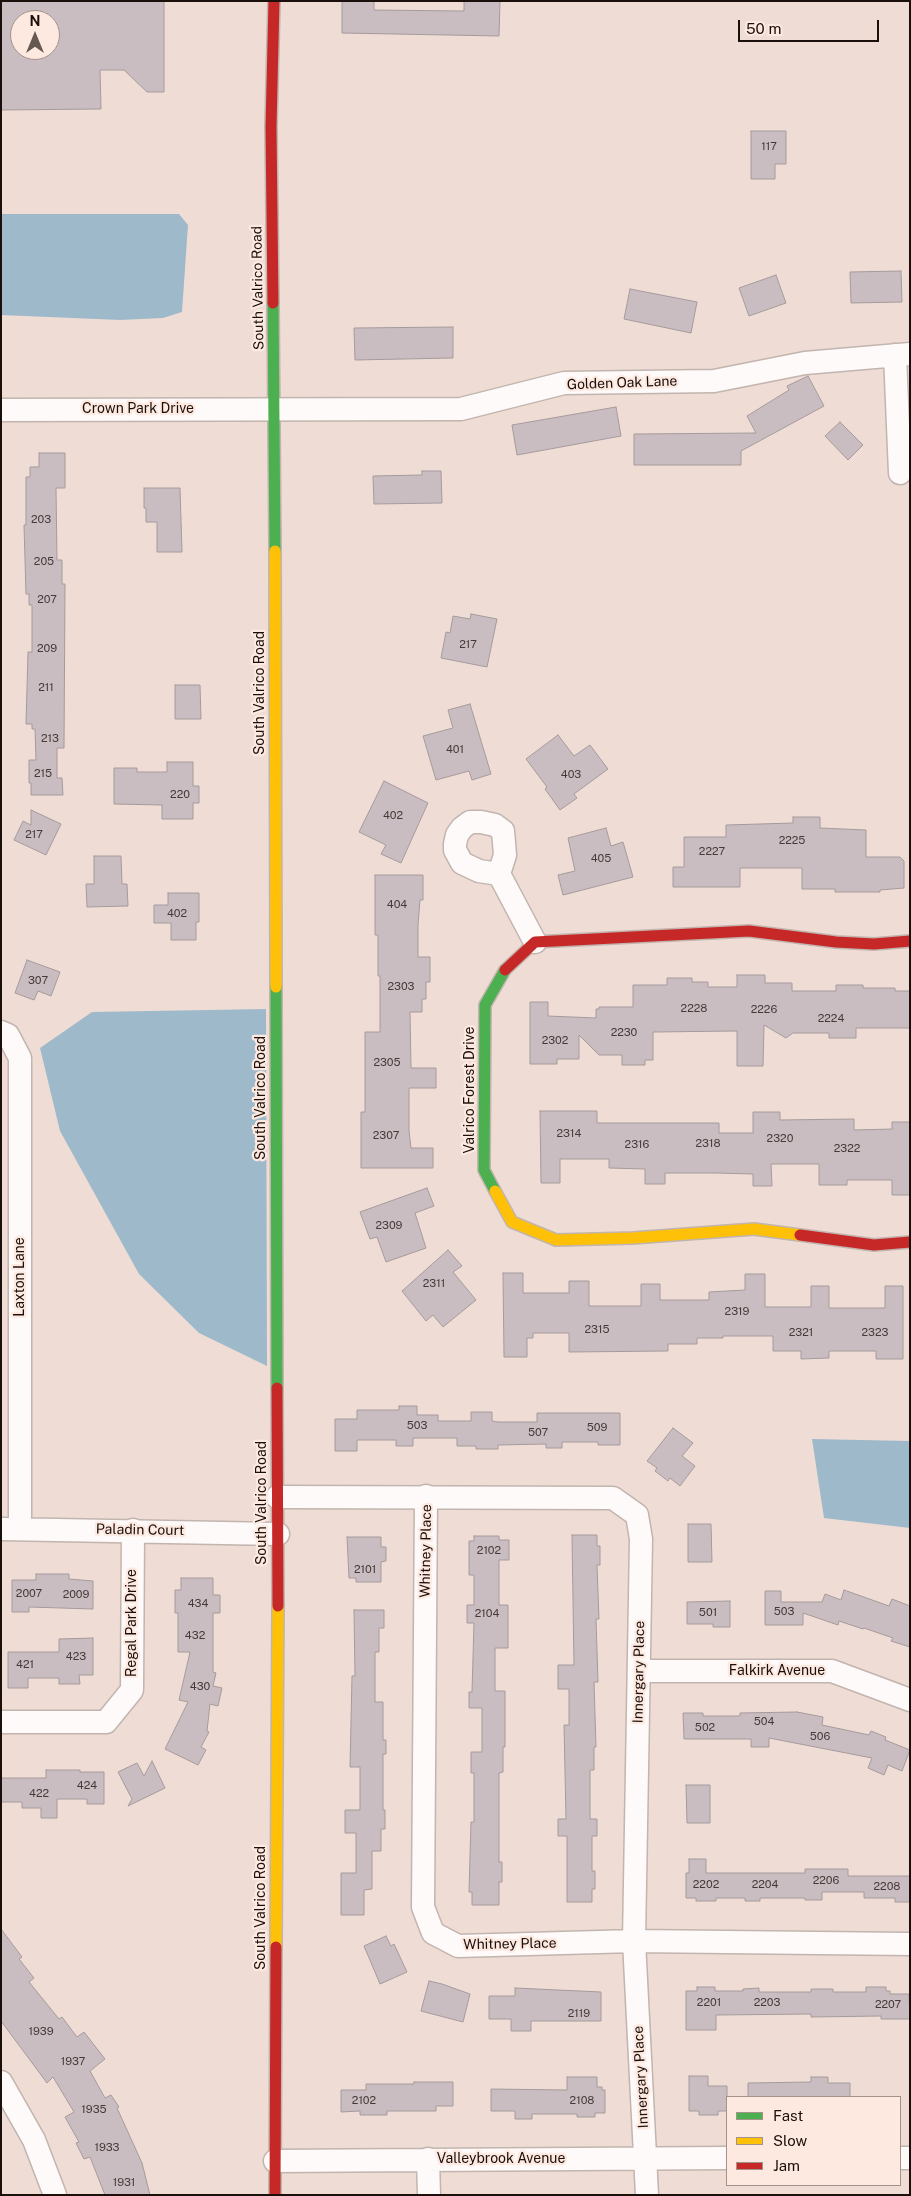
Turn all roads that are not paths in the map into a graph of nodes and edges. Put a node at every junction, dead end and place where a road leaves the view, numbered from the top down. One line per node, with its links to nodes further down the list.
1 (274, 1): 3 (street, South Valrico Road)
2 (902, 354): 3 (street, Golden Oak Lane); 5 (street)
3 (274, 408): 4 (street, Crown Park Drive); 12 (street, South Valrico Road)
4 (1, 410)
5 (900, 473)
6 (499, 874): 8 (street)
7 (910, 941): 8 (street)
8 (535, 942): 10 (street, Valrico Forest Drive)
9 (1, 1032): 13 (street, Laxton Lane)
10 (910, 1242)
11 (426, 1496): 12 (street, Innergary Place); 16 (street, Innergary Place); 19 (street, Whitney Place)
12 (277, 1497): 15 (street, South Valrico Road)
13 (10, 1529): 14 (street, Paladin Court)
14 (133, 1530): 15 (street, Paladin Court); 18 (street, Regal Park Drive)
15 (278, 1534): 25 (street, South Valrico Road)
16 (639, 1671): 17 (street, Falkirk Avenue); 19 (street, Innergary Place)
17 (910, 1700)
18 (1, 1722)
19 (634, 1941): 20 (street, Whitney Place); 22 (street, Innergary Place)
20 (910, 1944)
21 (1, 2082): 26 (street)
22 (645, 2158): 23 (street, Valleybrook Avenue); 24 (street, Valleybrook Avenue); 29 (street, Innergary Place)
23 (726, 2158)
24 (428, 2159): 25 (street, Valleybrook Avenue); 28 (street)
25 (275, 2161): 27 (street, South Valrico Road)
26 (55, 2195)
27 (275, 2195)
28 (429, 2195)
29 (648, 2195)

